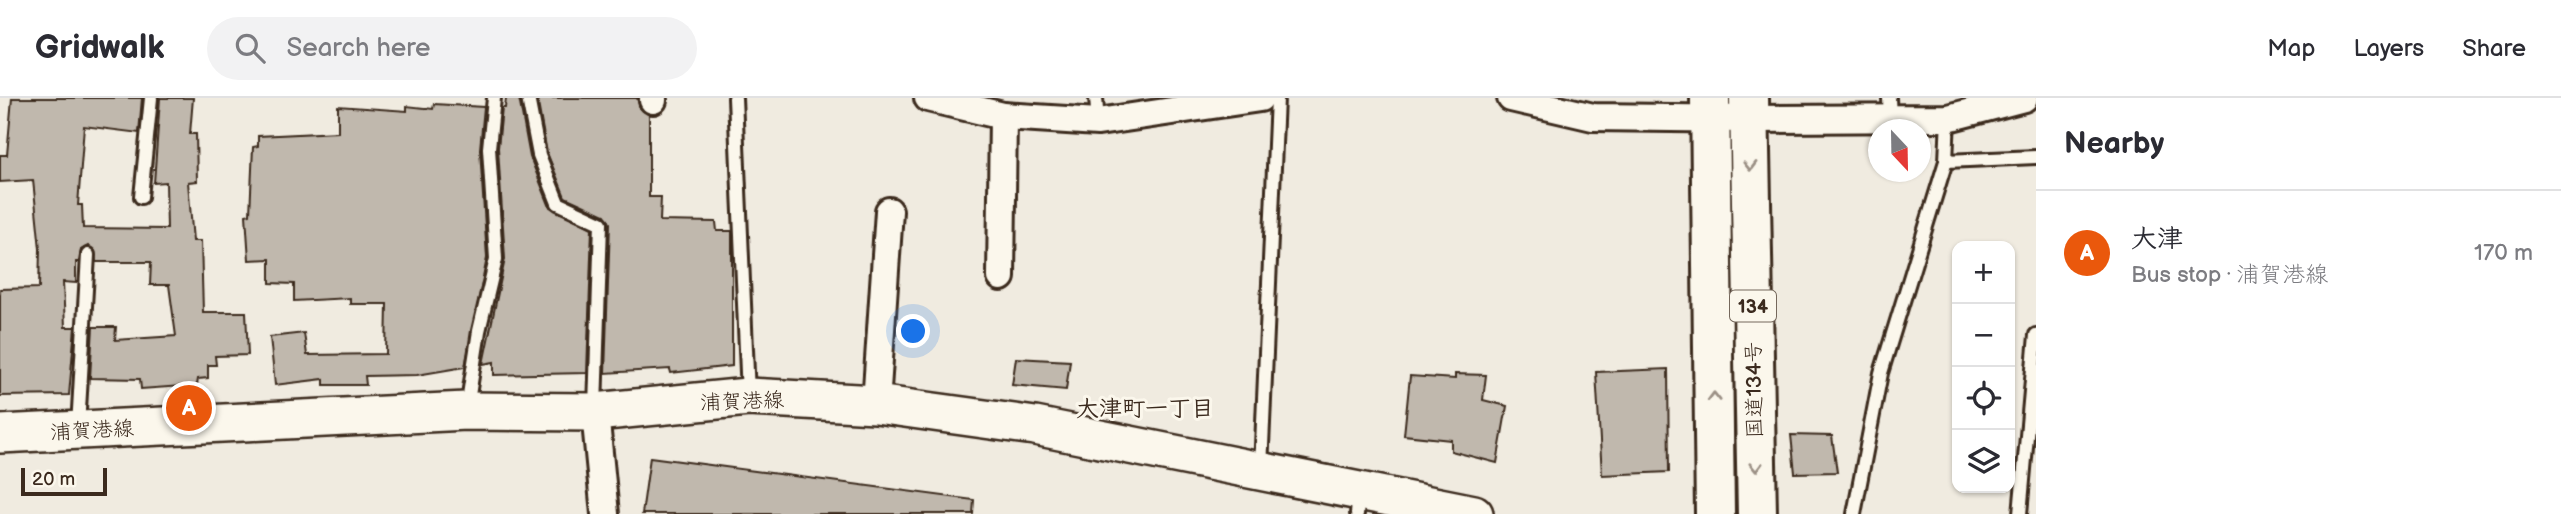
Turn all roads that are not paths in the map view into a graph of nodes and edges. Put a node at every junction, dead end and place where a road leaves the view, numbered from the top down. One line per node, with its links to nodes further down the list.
1 (151, 98): 18 (lane)
2 (494, 98): 25 (lane)
3 (528, 98): 26 (lane)
4 (735, 98): 23 (lane)
5 (928, 98): 14 (street)
6 (1260, 98): 13 (street)
7 (1277, 98): 29 (lane)
8 (1511, 98): 10 (street)
9 (2024, 98): 15 (street)
10 (1710, 107): 11 (street); 33 (highway, 国道134号 / 134, one-way to 10)
11 (1749, 108): 12 (street); 34 (highway, 国道134号 / 134, one-way to 34)
12 (1890, 108): 15 (street)
13 (1097, 110): 14 (street)
14 (1003, 116): 21 (street)
15 (1948, 118): 17 (lane)
16 (2036, 157): 17 (lane)
17 (1946, 161): 35 (lane)
18 (141, 197)
19 (889, 211): 24 (street)
20 (88, 255): 27 (lane)
21 (1000, 277)
22 (2036, 335): 36 (lane)
23 (748, 397): 24 (main road, 浦賀港線); 26 (main road, 浦賀港線)
24 (876, 404): 29 (main road, 浦賀港線)
25 (466, 411): 26 (main road, 浦賀港線); 27 (main road, 浦賀港線)
26 (595, 412): 31 (street)
27 (78, 431): 28 (main road, 浦賀港線)
28 (0, 435)
29 (1261, 473): 30 (main road, 浦賀港線)
30 (1358, 503): 32 (main road, 浦賀港線)
31 (605, 514)
32 (1474, 514)
33 (1715, 514)
34 (1757, 514)
35 (1854, 514)
36 (2020, 514)

